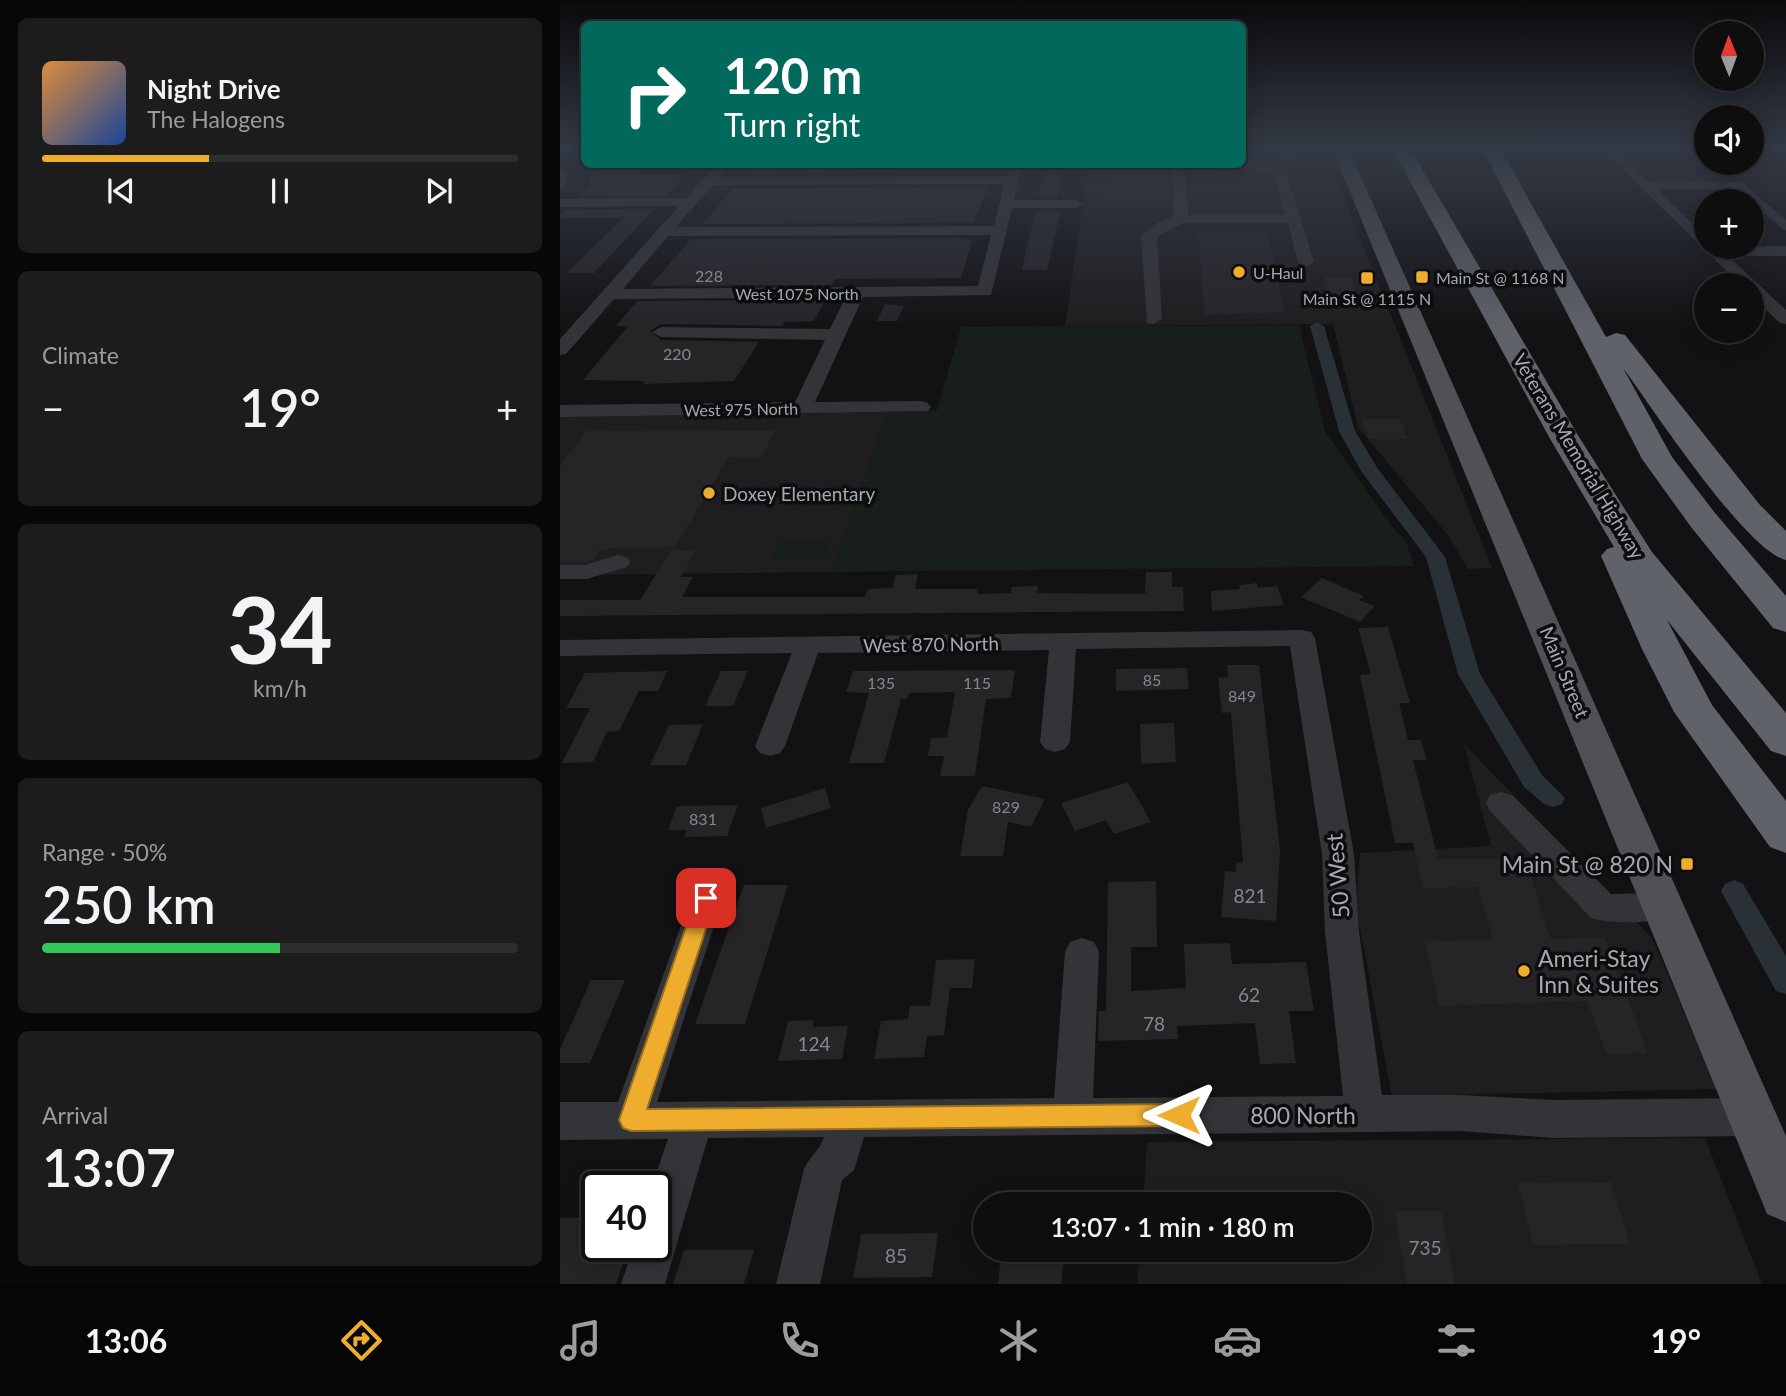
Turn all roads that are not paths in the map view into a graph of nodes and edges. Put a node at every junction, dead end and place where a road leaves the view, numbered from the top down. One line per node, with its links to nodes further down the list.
1 (682, 210): 14 (street)
2 (1003, 210): 13 (street)
3 (1180, 210): 10 (street)
4 (1291, 210): 11 (street)
5 (1367, 210): 48 (main road, Main Street)
6 (1436, 210): 33 (highway, Veterans Memorial Highway)
7 (1526, 210): 16 (highway)
8 (1670, 210): 15 (street)
9 (1766, 210): 12 (street)
10 (1181, 219): 11 (street); 25 (street)
11 (1293, 219): 20 (street)
12 (1786, 227)
13 (998, 230): 14 (street); 22 (street, West 1075 North)
14 (663, 232): 23 (street)
15 (1694, 233)
16 (1541, 237): 34 (highway); 37 (highway)
17 (1764, 250): 18 (street)
18 (1786, 251)
19 (1722, 259): 21 (street)
20 (1306, 262)
21 (1737, 273)
22 (857, 292): 23 (street, West 1075 North); 28 (street)
23 (609, 294): 29 (street)
24 (1764, 298): 26 (street)
25 (1153, 319)
26 (1786, 319)
27 (661, 332): 28 (street)
28 (836, 335): 31 (street)
29 (560, 350)
30 (921, 407): 31 (street, West 975 North)
31 (802, 408): 32 (street, West 975 North)
32 (560, 411)
33 (1564, 437): 43 (highway, Veterans Memorial Highway); 46 (highway)
34 (1786, 550)
35 (618, 562): 36 (street)
36 (560, 572)
37 (1786, 620)
38 (1302, 638): 39 (street, West 870 North); 50 (street, 50 West)
39 (1063, 642): 40 (street, West 870 North); 42 (street)
40 (808, 645): 41 (street, West 870 North); 44 (street)
41 (560, 648)
42 (1055, 741)
43 (1786, 741)
44 (771, 746)
45 (1501, 803): 48 (street)
46 (1786, 835)
47 (706, 898): 55 (street)
48 (1664, 906): 53 (main road, Main Street)
49 (1082, 952): 52 (street)
50 (1365, 1114): 52 (street, 800 North); 53 (street, 800 North)
51 (848, 1116): 52 (street, 800 North); 54 (street, 800 North); 61 (street)
52 (1072, 1116)
53 (1753, 1117): 58 (main road, Main Street)
54 (694, 1119): 55 (street, 800 North); 57 (street)
55 (631, 1120): 56 (street, 800 North)
56 (560, 1121)
57 (672, 1190)
58 (1786, 1196)
59 (650, 1262): 60 (street)
60 (643, 1284)
61 (798, 1284)

